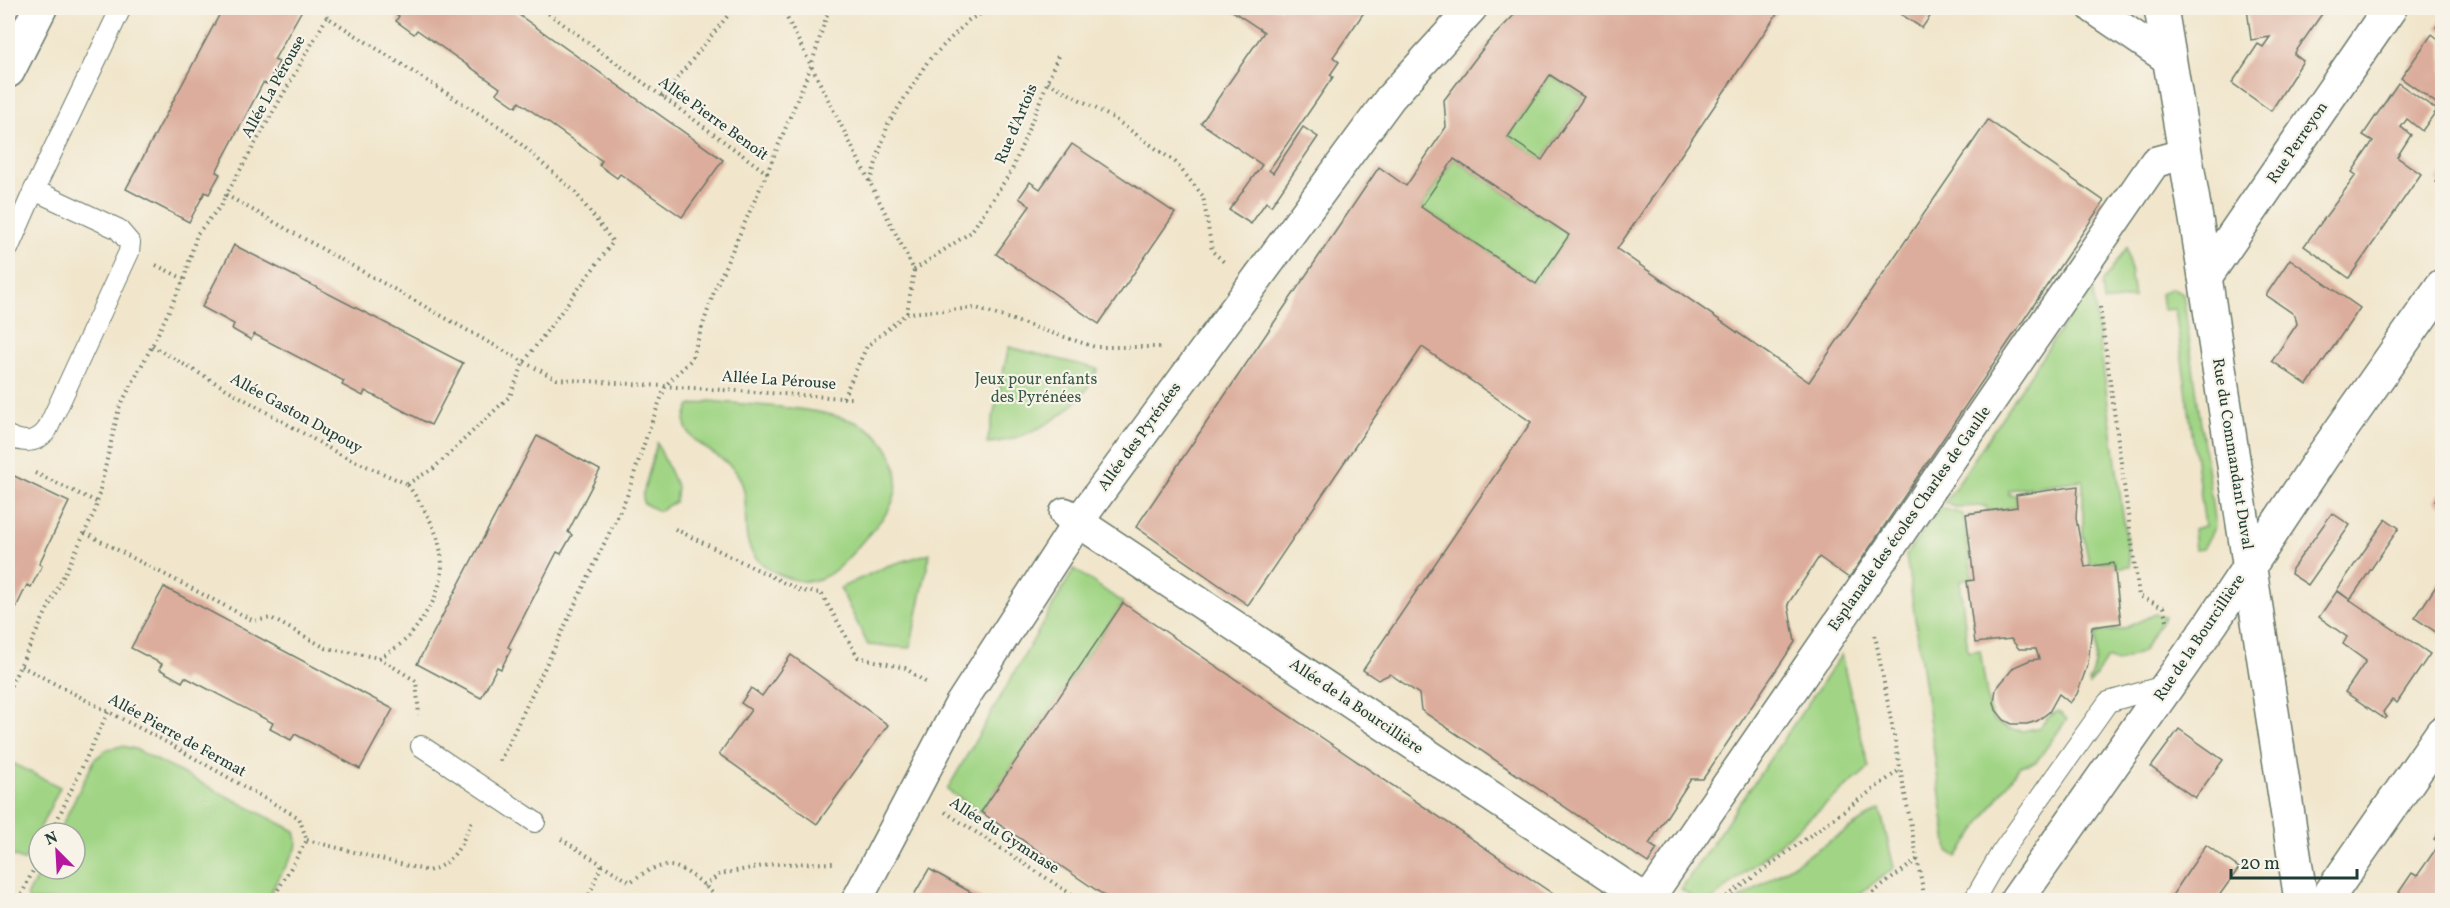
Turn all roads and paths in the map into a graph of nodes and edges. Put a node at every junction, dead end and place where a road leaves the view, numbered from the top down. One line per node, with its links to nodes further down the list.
1 (40, 8): 17 (street)
2 (121, 8): 23 (lane)
3 (328, 8): 13 (path)
4 (540, 8): 19 (path, Allée Pierre Benoît)
5 (734, 8): 19 (path)
6 (782, 8): 16 (path)
7 (829, 8): 16 (path)
8 (992, 8): 22 (path)
9 (1472, 8): 29 (street, Allée des Pyrénées)
10 (2092, 8): 15 (street)
11 (2161, 8): 15 (street, Rue du Commandant Duval)
12 (2390, 8): 28 (street, Rue Perreyon)
13 (327, 17): 24 (path, Allée La Pérouse); 34 (path)
14 (1058, 56): 18 (path, Rue d'Artois)
15 (2168, 59): 20 (street, Rue du Commandant Duval)
16 (811, 66): 21 (path); 22 (path)
17 (8, 71)
18 (1048, 82): 27 (path, Rue d'Artois); 29 (path)
19 (663, 97): 21 (path, Allée Pierre Benoît)
20 (2184, 154): 26 (street, Esplanade des écoles Charles de Gaulle); 28 (street, Rue du Commandant Duval)
21 (767, 173): 35 (path, Allée Pierre Benoît)
22 (870, 182): 27 (path)
23 (34, 190): 25 (lane); 38 (lane)
24 (226, 195): 32 (path); 34 (path, Allée La Pérouse)
25 (8, 249)
26 (2093, 253): 46 (street, Esplanade des écoles Charles de Gaulle); 47 (path)
27 (914, 270): 31 (path)
28 (2205, 277): 45 (street, Rue du Commandant Duval)
29 (1251, 286): 33 (street, Allée des Pyrénées)
30 (2442, 286): 45 (street, Rue de la Bourcillière)
31 (907, 313): 33 (path); 36 (path, Allée La Pérouse)
32 (152, 346): 40 (path, Allée Gaston Dupouy); 41 (path)
33 (1198, 357): 42 (street, Allée des Pyrénées)
34 (524, 362): 35 (path, Allée La Pérouse); 40 (path)
35 (666, 385): 36 (path, Allée La Pérouse); 57 (path)
36 (843, 398): 37 (path)
37 (855, 398)
38 (8, 436)
39 (27, 469): 41 (path)
40 (407, 484): 48 (path)
41 (97, 502): 44 (path)
42 (1071, 518): 52 (street, Allée des Pyrénées); 74 (street, Allée de la Bourcillière)
43 (675, 529): 52 (path)
44 (84, 533): 48 (path); 49 (path)
45 (2249, 566): 50 (street, Rue de la Bourcillière); 81 (street, Rue du Commandant Duval)
46 (1865, 584): 56 (path); 74 (street, Esplanade des écoles Charles de Gaulle)
47 (2169, 625)
48 (380, 658): 55 (path)
49 (21, 666): 51 (path); 53 (path, Allée Pierre de Fermat)
50 (2169, 684): 79 (lane); 80 (street, Rue de la Bourcillière)
51 (8, 691)
52 (960, 706): 58 (street, Allée des Pyrénées)
53 (108, 712): 59 (path); 61 (path, Allée Pierre de Fermat)
54 (2442, 733): 82 (street)
55 (421, 746): 57 (lane)
56 (1901, 769): 62 (path); 75 (path)
57 (486, 790): 60 (lane); 61 (path)
58 (915, 792): 63 (street, Allée des Pyrénées); 73 (path, Allée du Gymnase)
59 (57, 821)
60 (535, 822): 64 (path)
61 (307, 840): 69 (path)
62 (1918, 859): 76 (path); 77 (path)
63 (878, 862): 66 (path); 72 (street, Allée des Pyrénées)
64 (602, 864): 66 (path); 70 (path)
65 (28, 881): 68 (path)
66 (704, 886): 71 (path)
67 (1944, 891): 78 (path)
68 (19, 900)
69 (272, 900)
70 (587, 900)
71 (718, 900)
72 (857, 900)
73 (1080, 900)
74 (1647, 900)
75 (1722, 900)
76 (1863, 900)
77 (1925, 900)
78 (1938, 900)
79 (1974, 900)
80 (2017, 900)
81 (2301, 900)
82 (2326, 900)

